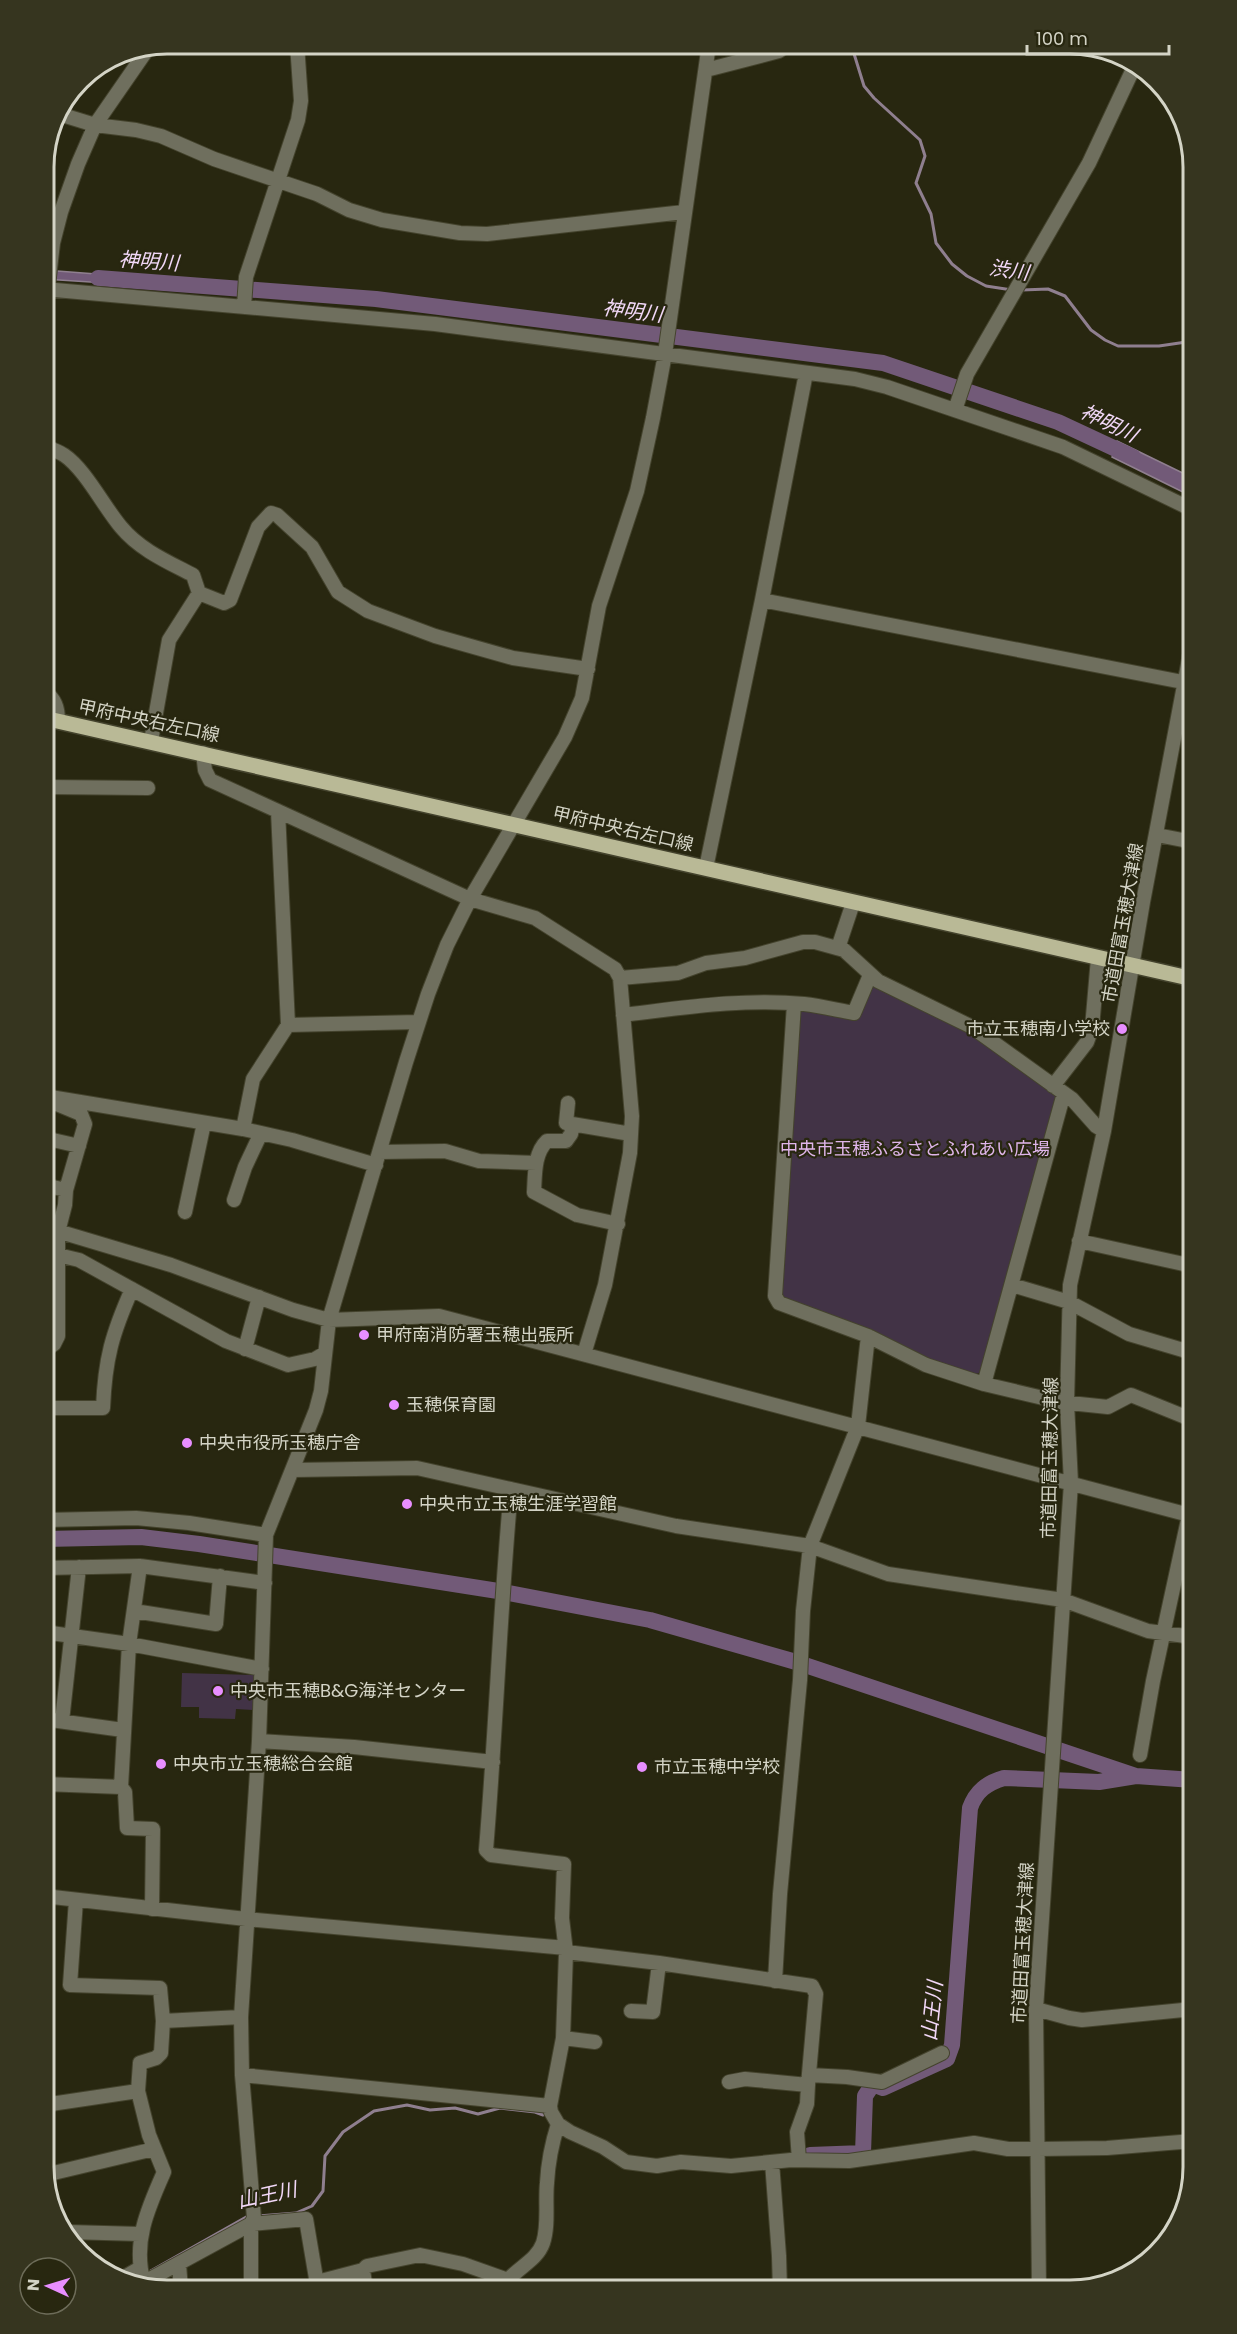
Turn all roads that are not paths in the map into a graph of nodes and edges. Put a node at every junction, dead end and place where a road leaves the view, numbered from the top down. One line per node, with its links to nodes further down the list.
1 (298, 54): 9 (street)
2 (708, 54): 5 (street)
3 (767, 54): 5 (street)
4 (142, 57): 8 (street)
5 (706, 70): 10 (street)
6 (1132, 72): 16 (street)
7 (66, 116): 8 (street)
8 (94, 125): 9 (street); 11 (street)
9 (277, 181): 10 (street); 13 (street)
10 (684, 212): 14 (street)
11 (54, 239)
12 (54, 289): 13 (street)
13 (244, 304): 14 (street)
14 (665, 350): 15 (street); 21 (street)
15 (806, 373): 16 (street); 20 (street)
16 (956, 407): 18 (street)
17 (54, 450): 19 (street)
18 (1183, 505)
19 (200, 593): 21 (street); 27 (street)
20 (762, 600): 22 (street); 35 (street)
21 (588, 669): 32 (street)
22 (1183, 682)
23 (54, 700): 24 (street)
24 (54, 714)
25 (1183, 715): 33 (street, 市道田富玉穂大津線)
26 (54, 720): 27 (main road, 甲府中央右左口線)
27 (151, 741): 28 (main road, 甲府中央右左口線)
28 (203, 753): 31 (street); 32 (main road, 甲府中央右左口線)
29 (54, 786): 30 (street)
30 (148, 788)
31 (278, 811): 36 (street); 47 (street)
32 (513, 824): 35 (main road, 甲府中央右左口線); 36 (street)
33 (1157, 835): 34 (street); 40 (street, 市道田富玉穂大津線)
34 (1183, 840)
35 (706, 868): 37 (main road, 甲府中央右左口線)
36 (470, 899): 42 (street); 46 (street)
37 (854, 903): 38 (street); 39 (main road, 甲府中央右左口線)
38 (838, 948): 41 (street); 42 (street)
39 (1098, 958): 40 (main road, 甲府中央右左口線); 48 (street)
40 (1132, 966): 43 (main road, 甲府中央右左口線); 55 (street, 市道田富玉穂大津線)
41 (870, 975): 44 (street); 48 (street)
42 (620, 978): 45 (street)
43 (1183, 978)
44 (794, 1004): 45 (street); 77 (street)
45 (623, 1015): 57 (street)
46 (418, 1022): 47 (street); 60 (street)
47 (288, 1025): 54 (street)
48 (1059, 1090): 55 (street); 72 (street)
49 (54, 1099): 52 (street)
50 (54, 1102): 59 (street)
51 (568, 1103): 53 (street)
52 (204, 1123): 54 (street); 65 (street)
53 (573, 1125): 57 (street); 61 (street)
54 (243, 1129): 56 (street)
55 (1104, 1131): 69 (street, 市道田富玉穂大津線)
56 (261, 1133): 60 (street); 64 (street)
57 (631, 1134): 66 (street)
58 (54, 1140): 59 (street)
59 (79, 1146): 63 (street)
60 (377, 1158): 61 (street); 76 (street)
61 (536, 1163): 66 (street)
62 (54, 1187): 63 (street)
63 (66, 1190): 68 (street)
64 (234, 1200)
65 (185, 1212)
66 (618, 1224): 82 (street)
67 (54, 1231): 68 (street)
68 (58, 1232): 70 (street); 74 (street)
69 (1079, 1241): 71 (street); 75 (street, 市道田富玉穂大津線)
70 (58, 1255): 73 (street); 78 (street)
71 (1183, 1264)
72 (1012, 1284): 75 (street); 83 (street)
73 (132, 1288): 79 (street); 85 (street)
74 (259, 1297): 76 (street); 79 (street)
75 (1069, 1302): 80 (street); 84 (street, 市道田富玉穂大津線)
76 (329, 1320): 81 (street); 82 (street)
77 (868, 1336): 83 (street); 87 (street)
78 (54, 1344)
79 (245, 1349): 81 (street)
80 (1183, 1350)
81 (325, 1353): 88 (street)
82 (584, 1354): 87 (street)
83 (984, 1384): 84 (street)
84 (1067, 1403): 86 (street); 89 (street, 市道田富玉穂大津線)
85 (54, 1408)
86 (1183, 1416)
87 (858, 1426): 89 (street); 94 (street)
88 (292, 1470): 90 (street); 93 (street)
89 (1071, 1483): 91 (street); 101 (street, 市道田富玉穂大津線)
90 (511, 1489): 94 (street); 114 (street)
91 (1183, 1513)
92 (54, 1520): 93 (street)
93 (266, 1535): 100 (street)
94 (810, 1546): 101 (street); 123 (street)
95 (1183, 1550): 104 (street)
96 (140, 1566): 97 (street); 99 (street); 102 (street)
97 (80, 1567): 98 (street); 105 (street)
98 (54, 1568)
99 (220, 1576): 100 (street); 102 (street)
100 (265, 1582): 108 (street)
101 (1064, 1600): 104 (street); 124 (street, 市道田富玉穂大津線)
102 (134, 1611): 107 (street)
103 (54, 1633): 105 (street)
104 (1164, 1633): 106 (street); 113 (street)
105 (73, 1635): 107 (street); 110 (street)
106 (1183, 1636)
107 (129, 1644): 108 (street); 111 (street)
108 (262, 1669): 112 (street)
109 (54, 1720): 110 (street)
110 (62, 1721): 111 (street)
111 (123, 1730): 116 (street)
112 (259, 1741): 114 (street); 120 (street)
113 (1140, 1755)
114 (493, 1762): 121 (street)
115 (54, 1784): 116 (street)
116 (121, 1787): 119 (street)
117 (54, 1897): 118 (street)
118 (76, 1900): 119 (street); 128 (street)
119 (152, 1909): 120 (street)
120 (246, 1919): 121 (street); 127 (street)
121 (566, 1950): 122 (street); 129 (street)
122 (659, 1963): 123 (street); 126 (street)
123 (775, 1981): 133 (street)
124 (1036, 2009): 125 (street); 141 (street, 市道田富玉穂大津線)
125 (1183, 2010)
126 (631, 2011)
127 (241, 2017): 128 (street); 132 (street)
128 (164, 2021): 135 (street)
129 (563, 2038): 130 (street); 137 (street)
130 (595, 2042)
131 (942, 2053): 133 (street)
132 (242, 2075): 137 (street); 145 (street)
133 (809, 2080): 134 (street); 142 (street)
134 (729, 2082)
135 (138, 2091): 136 (street); 140 (street)
136 (54, 2103)
137 (550, 2106): 138 (street)
138 (558, 2124): 143 (street); 157 (street)
139 (1183, 2141): 141 (street)
140 (154, 2149): 144 (street); 147 (street)
141 (1038, 2149): 142 (street); 159 (street, 市道田富玉穂大津線)
142 (799, 2160): 143 (street)
143 (772, 2162): 158 (street)
144 (54, 2173)
145 (253, 2217): 148 (street); 152 (street); 153 (street)
146 (74, 2232): 147 (street)
147 (140, 2234): 150 (street)
148 (179, 2264): 150 (street); 151 (street)
149 (363, 2270): 154 (street); 155 (street); 156 (street)
150 (142, 2277)
151 (180, 2280)
152 (251, 2280)
153 (317, 2280)
154 (335, 2280)
155 (364, 2280)
156 (497, 2280)
157 (513, 2280)
158 (780, 2280)
159 (1039, 2280)

